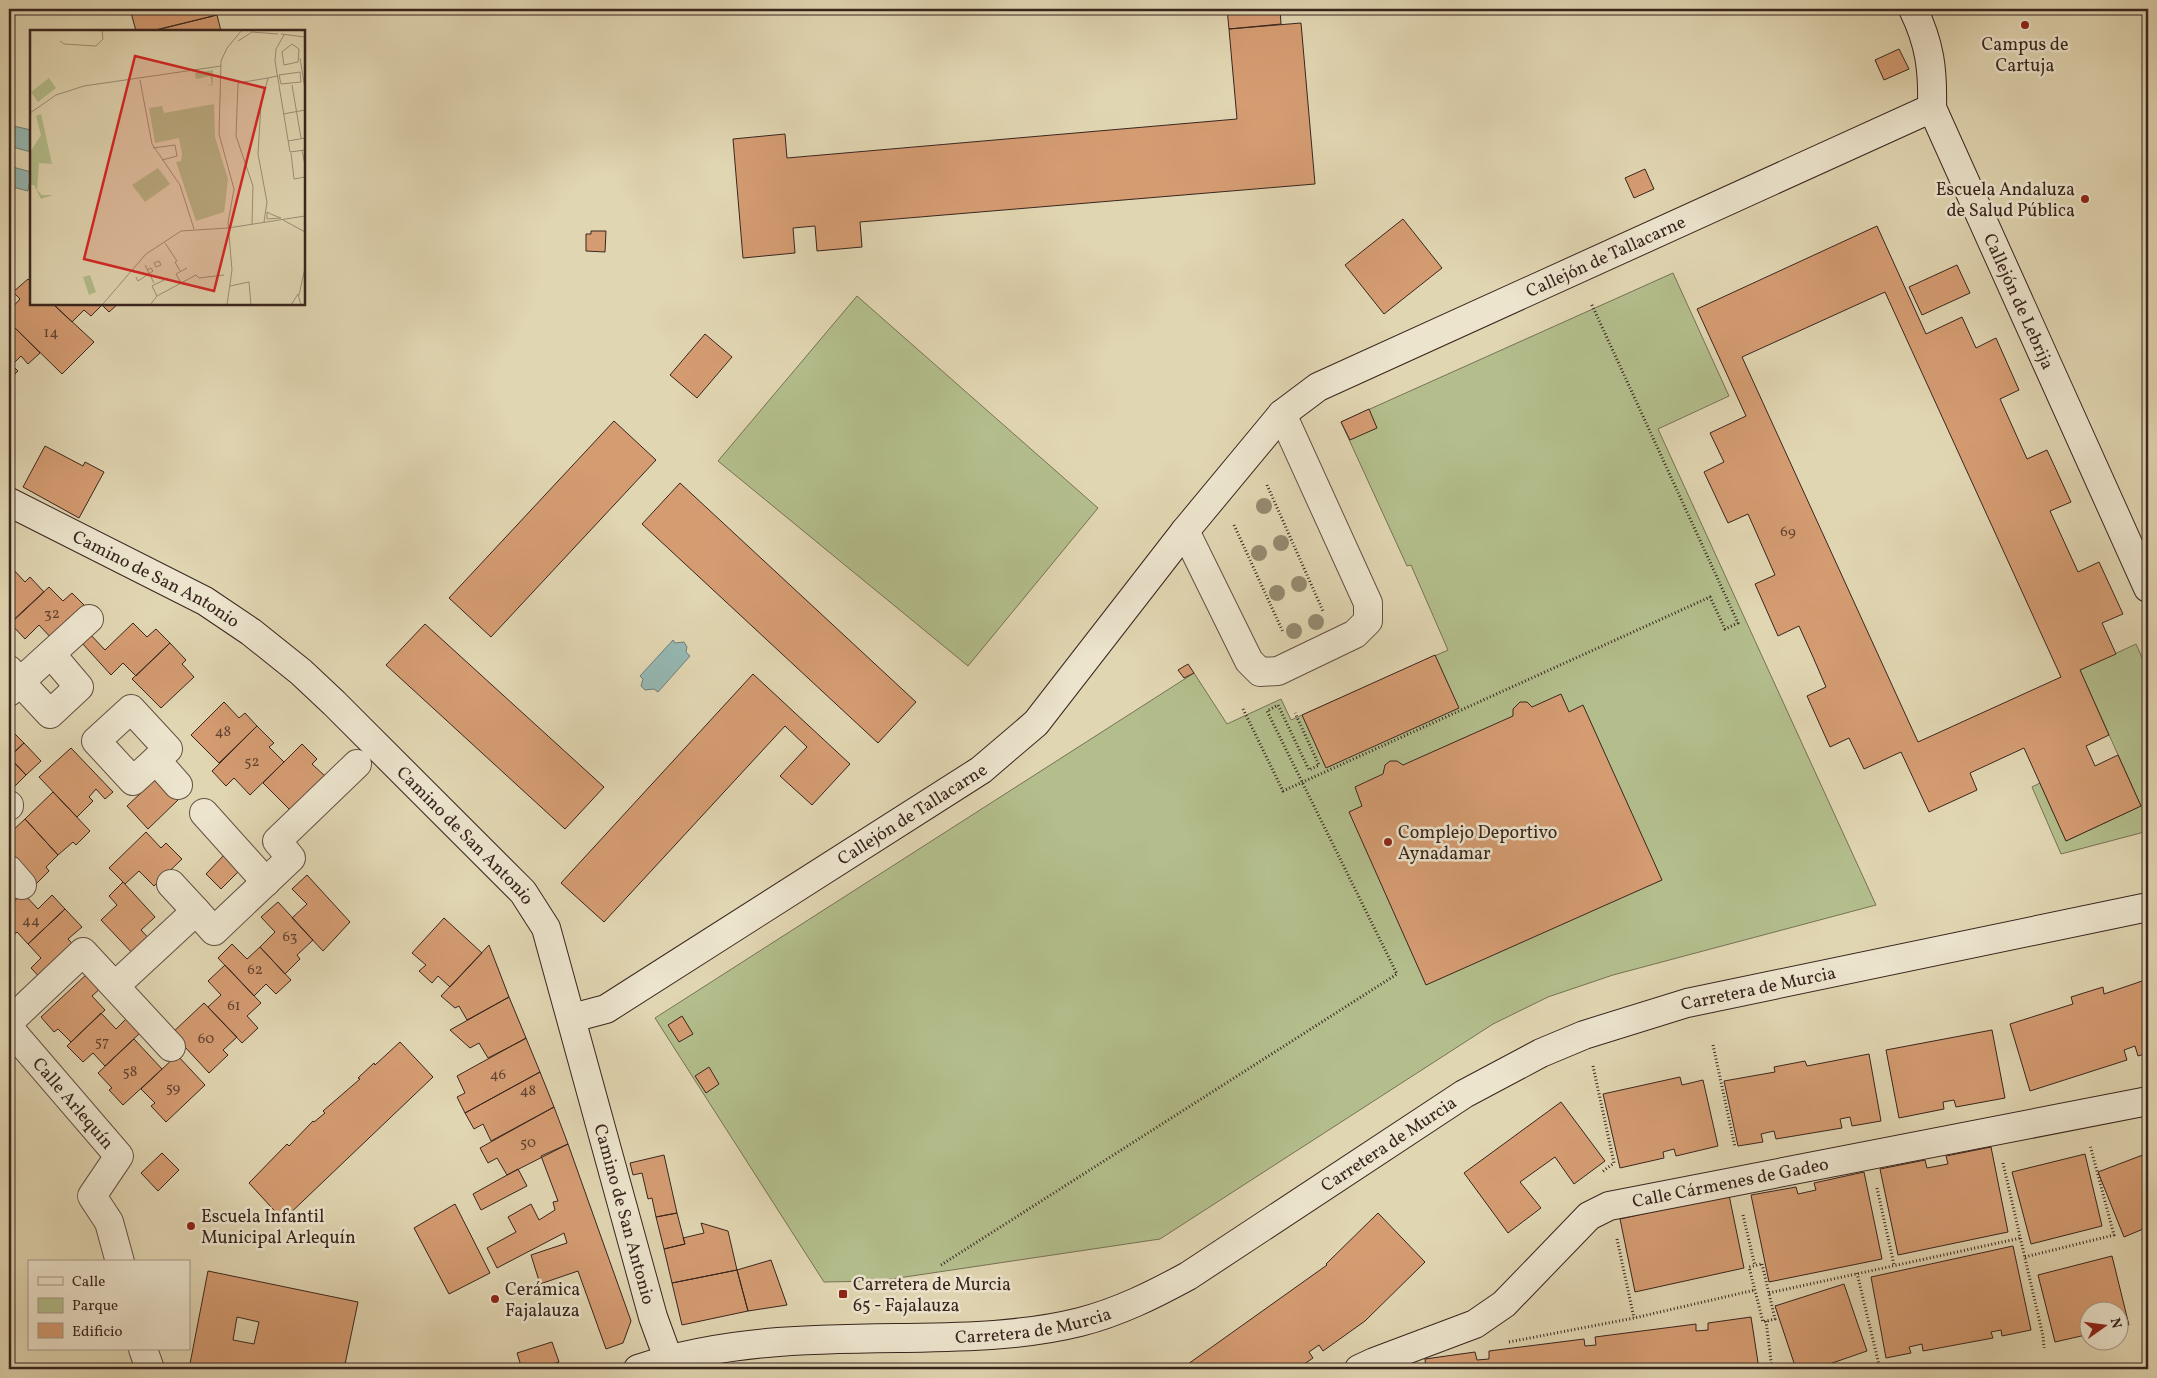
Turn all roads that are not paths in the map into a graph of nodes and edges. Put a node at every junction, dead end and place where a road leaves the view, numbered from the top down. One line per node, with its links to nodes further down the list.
1 (1913, 9): 2 (street, Callejón de Lebrija)
2 (1932, 108): 3 (street, Callejón de Tallacarne); 6 (street, Callejón de Lebrija)
3 (1282, 414): 5 (street, Callejón de Tallacarne); 5 (street)
4 (9, 502): 20 (street, Camino de San Antonio)
5 (1185, 531): 20 (street, Callejón de Tallacarne)
6 (2148, 588)
7 (89, 619): 8 (street)
8 (50, 654): 9 (street); 10 (street)
9 (13, 681): 10 (street)
10 (90, 711): 11 (street); 11 (street)
11 (156, 760): 13 (street)
12 (357, 764): 15 (street)
13 (178, 785)
14 (204, 813): 15 (street)
15 (266, 882): 18 (street)
16 (171, 884): 18 (street)
17 (2148, 906): 27 (street, Carretera de Murcia)
18 (196, 911): 19 (street)
19 (115, 986): 21 (street); 23 (street)
20 (572, 1018): 27 (street, Camino de San Antonio)
21 (9, 1022)
22 (9, 1028): 25 (street, Calle Arlequín)
23 (171, 1047)
24 (2148, 1101): 30 (street, Calle Cármenes de Gadeo)
25 (119, 1260)
26 (143, 1350): 28 (street)
27 (669, 1364): 29 (street, Carretera de Murcia)
28 (150, 1369)
29 (638, 1369)
30 (1359, 1369)

